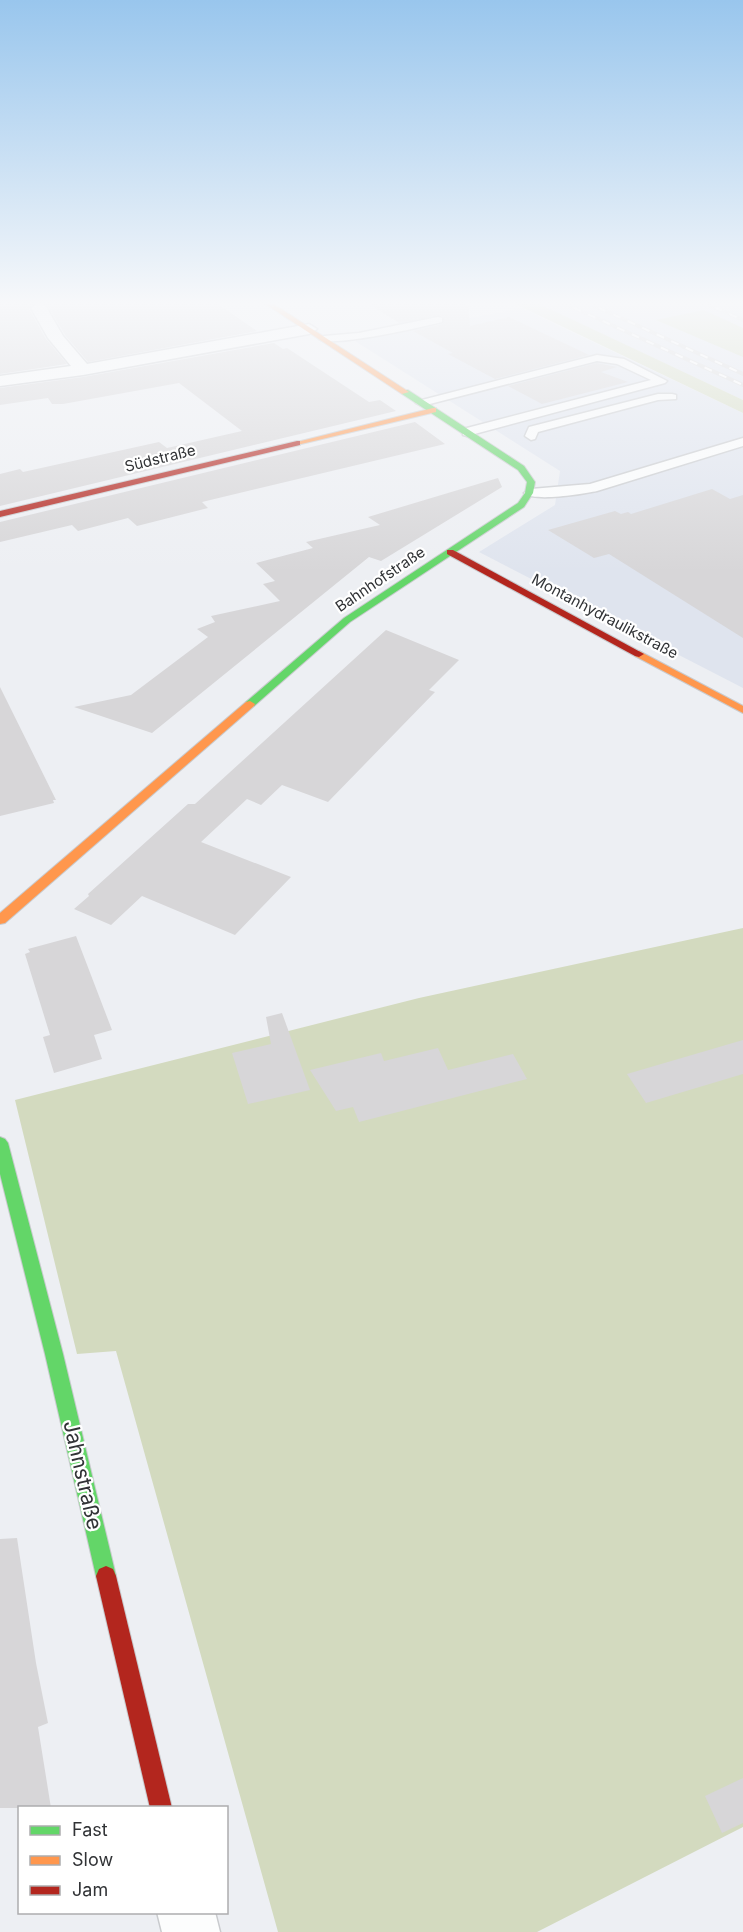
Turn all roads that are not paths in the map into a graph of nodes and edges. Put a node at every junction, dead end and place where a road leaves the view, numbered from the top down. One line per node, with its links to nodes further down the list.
1 (404, 391): 5 (main road)
2 (480, 391): 5 (lane)
3 (622, 391): 6 (lane)
4 (672, 397): 7 (lane)
5 (427, 406): 6 (main road); 10 (main road, Südstraße)
6 (467, 432): 9 (main road)
7 (531, 436)
8 (743, 442): 9 (lane)
9 (531, 493): 11 (main road, Bahnhofstraße)
10 (0, 514)
11 (450, 552): 12 (main road, Montanhydraulikstraße); 13 (main road, Bahnhofstraße)
12 (743, 710)
13 (0, 920)
14 (0, 1143): 15 (main road, Jahnstraße)
15 (161, 1806)
16 (186, 1914): 17 (street)
17 (191, 1932)

